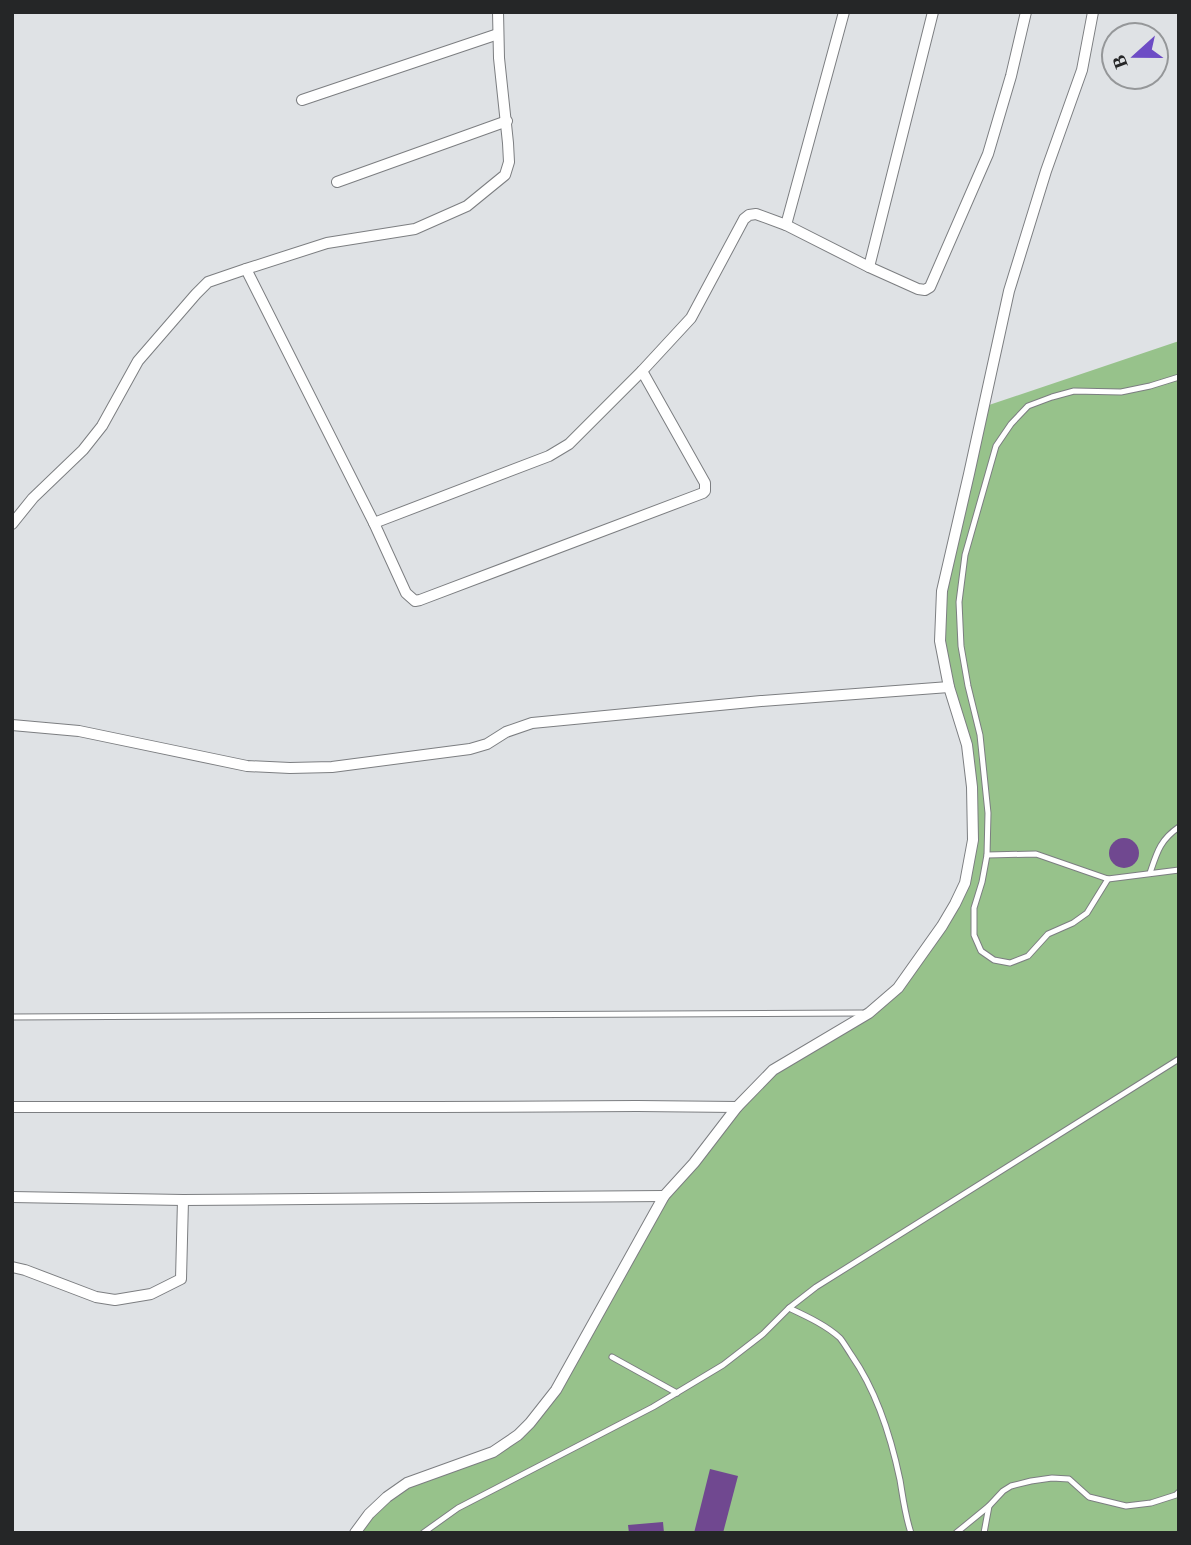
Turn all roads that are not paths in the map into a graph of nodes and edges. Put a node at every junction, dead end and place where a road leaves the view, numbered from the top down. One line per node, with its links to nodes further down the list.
1 (498, 12): 6 (street)
2 (844, 12): 10 (street)
3 (933, 12): 11 (street)
4 (1027, 12): 11 (street)
5 (1093, 12): 17 (street)
6 (498, 34): 7 (street); 8 (street)
7 (302, 100)
8 (506, 121): 9 (street); 12 (street)
9 (337, 182)
10 (786, 225): 11 (street); 13 (street)
11 (869, 267)
12 (246, 269): 15 (street); 16 (street)
13 (642, 371): 15 (street); 15 (street)
14 (1179, 377): 20 (lane)
15 (374, 523)
16 (12, 524)
17 (949, 687): 18 (street); 24 (street)
18 (12, 725)
19 (1179, 827): 22 (lane)
20 (987, 855): 23 (lane); 23 (lane)
21 (1179, 870): 22 (lane)
22 (1150, 873): 23 (lane)
23 (1108, 879)
24 (869, 1013): 25 (lane); 28 (street)
25 (12, 1017)
26 (1179, 1059): 33 (lane)
27 (12, 1107): 28 (street)
28 (737, 1107): 29 (street)
29 (664, 1196): 31 (street); 38 (street)
30 (12, 1197): 31 (street)
31 (183, 1200): 32 (street)
32 (12, 1268)
33 (789, 1308): 35 (lane); 40 (lane)
34 (612, 1357): 35 (lane)
35 (677, 1393): 39 (lane)
36 (1179, 1492): 37 (lane)
37 (989, 1506): 41 (lane); 42 (lane)
38 (355, 1533)
39 (423, 1533)
40 (911, 1533)
41 (956, 1533)
42 (984, 1533)

